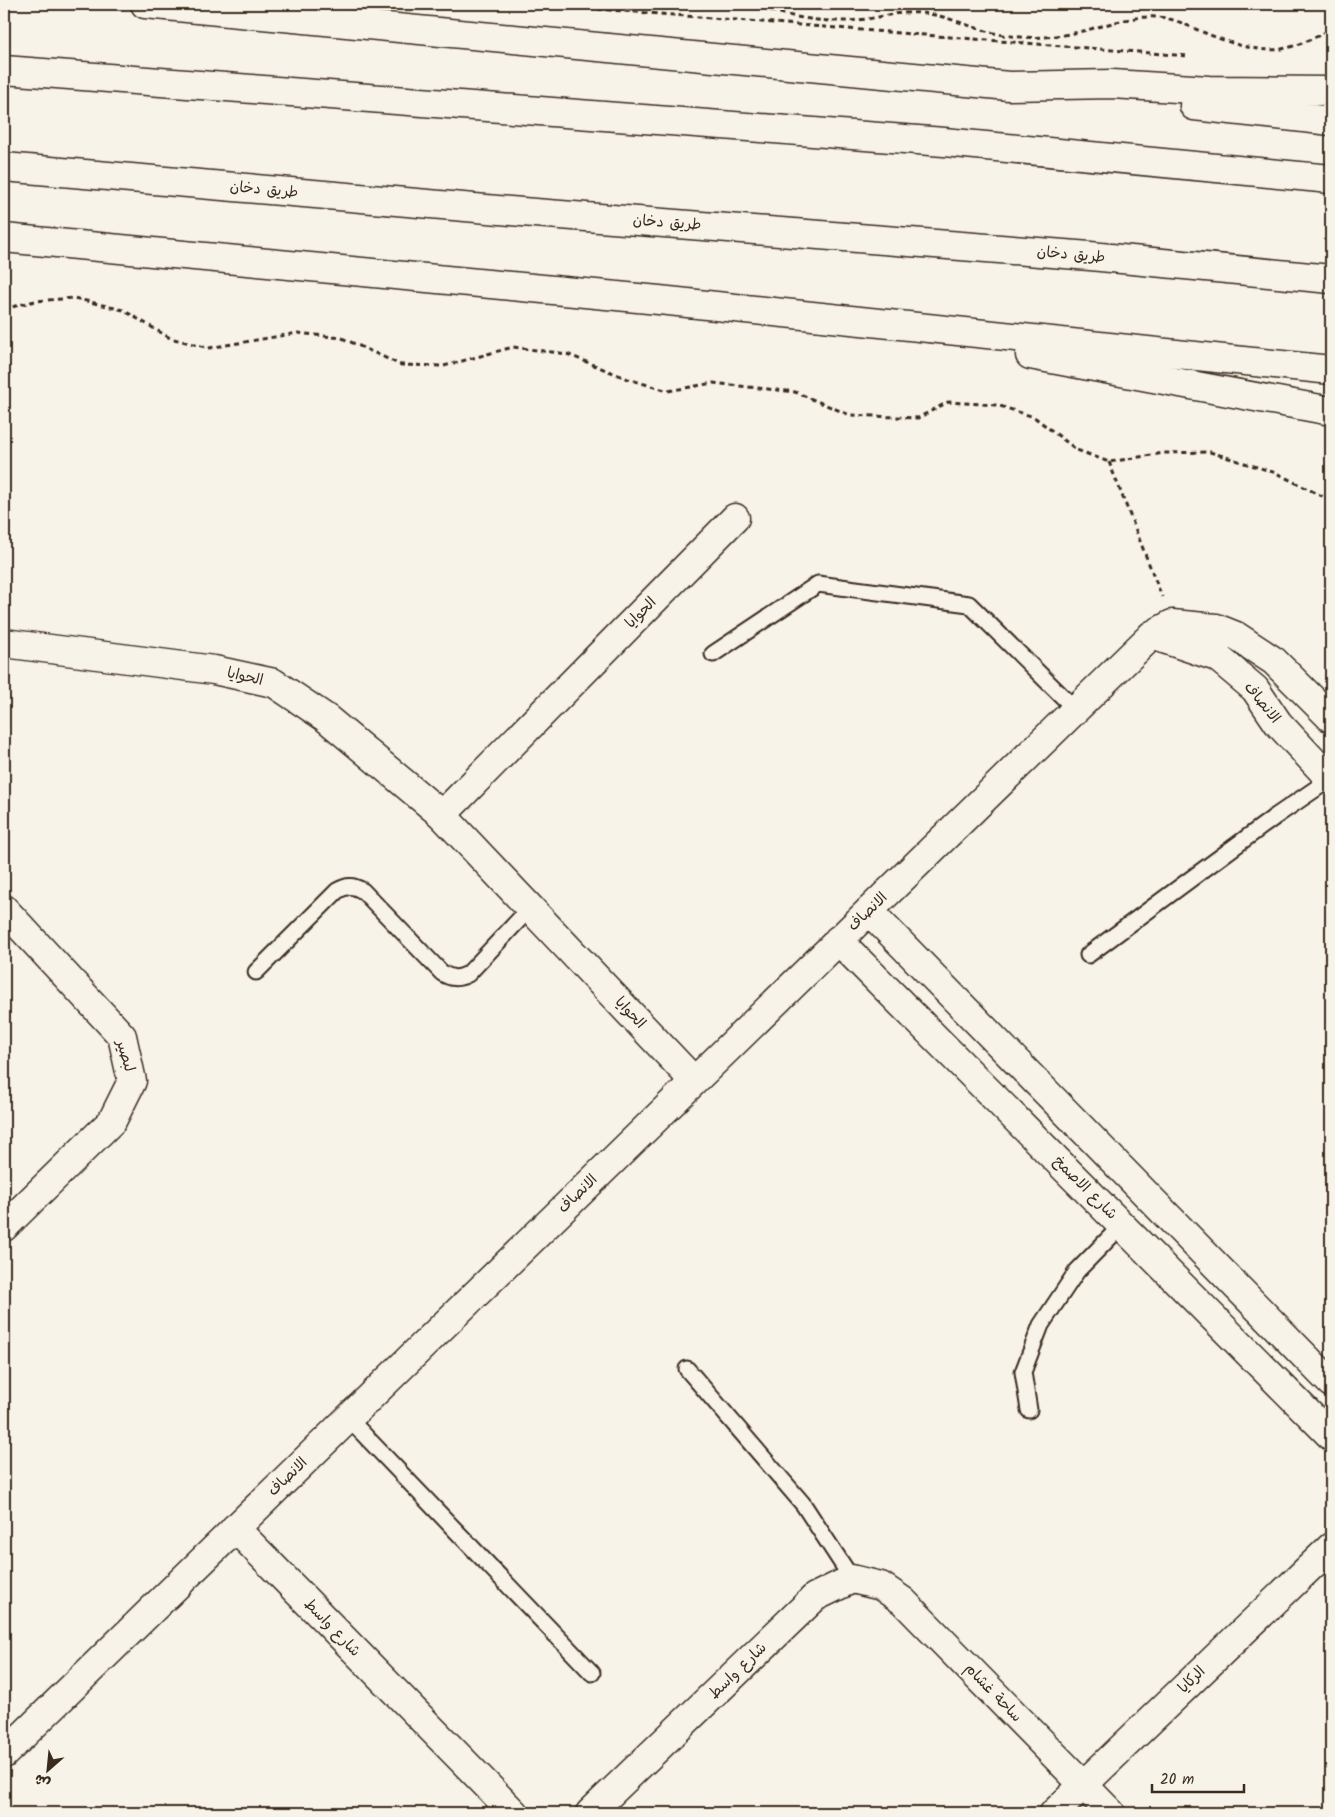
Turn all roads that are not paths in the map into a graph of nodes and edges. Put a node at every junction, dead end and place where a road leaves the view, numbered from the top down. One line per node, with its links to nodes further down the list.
1 (145, 4): 3 (street)
2 (4, 70): 7 (street)
3 (1009, 86): 4 (street); 5 (street)
4 (1331, 91)
5 (1331, 121)
6 (4, 167): 9 (street, طريق دخان)
7 (1331, 179)
8 (4, 238): 10 (street)
9 (1331, 279)
10 (836, 319): 11 (street); 12 (street)
11 (1331, 370)
12 (1331, 411)
13 (735, 518): 20 (street, الحوايا)
14 (1162, 629): 17 (street, الانصاف); 18 (street); 19 (street, الانصاف)
15 (4, 643): 20 (street, الحوايا)
16 (713, 654): 17 (lane)
17 (1075, 709): 23 (street, الانصاف)
18 (1331, 718)
19 (1331, 780): 25 (lane)
20 (442, 815): 21 (street, الحوايا)
21 (530, 908): 26 (lane); 27 (street, الحوايا)
22 (4, 909): 29 (street, لبصير)
23 (869, 911): 24 (street, الانصاف); 31 (street)
24 (838, 940): 27 (street, الانصاف); 28 (street, شارع الاصمخ)
25 (1088, 955)
26 (256, 972)
27 (694, 1081): 33 (street, الانصاف)
28 (1122, 1225): 32 (lane); 34 (street, شارع الاصمخ)
29 (4, 1227)
30 (687, 1369): 37 (lane)
31 (1331, 1383)
32 (1029, 1410)
33 (348, 1418): 35 (street, الانصاف); 38 (lane)
34 (1331, 1436)
35 (235, 1528): 39 (street, الانصاف); 41 (street, شارع واسط)
36 (1331, 1547): 40 (street, الركايا)
37 (852, 1579): 40 (street, ساحة غشام); 42 (street, شارع واسط)
38 (592, 1673)
39 (4, 1754)
40 (1083, 1785): 43 (street, الركايا); 44 (street, ساحة غشام)
41 (514, 1813)
42 (590, 1813)
43 (1054, 1813)
44 (1111, 1813)

